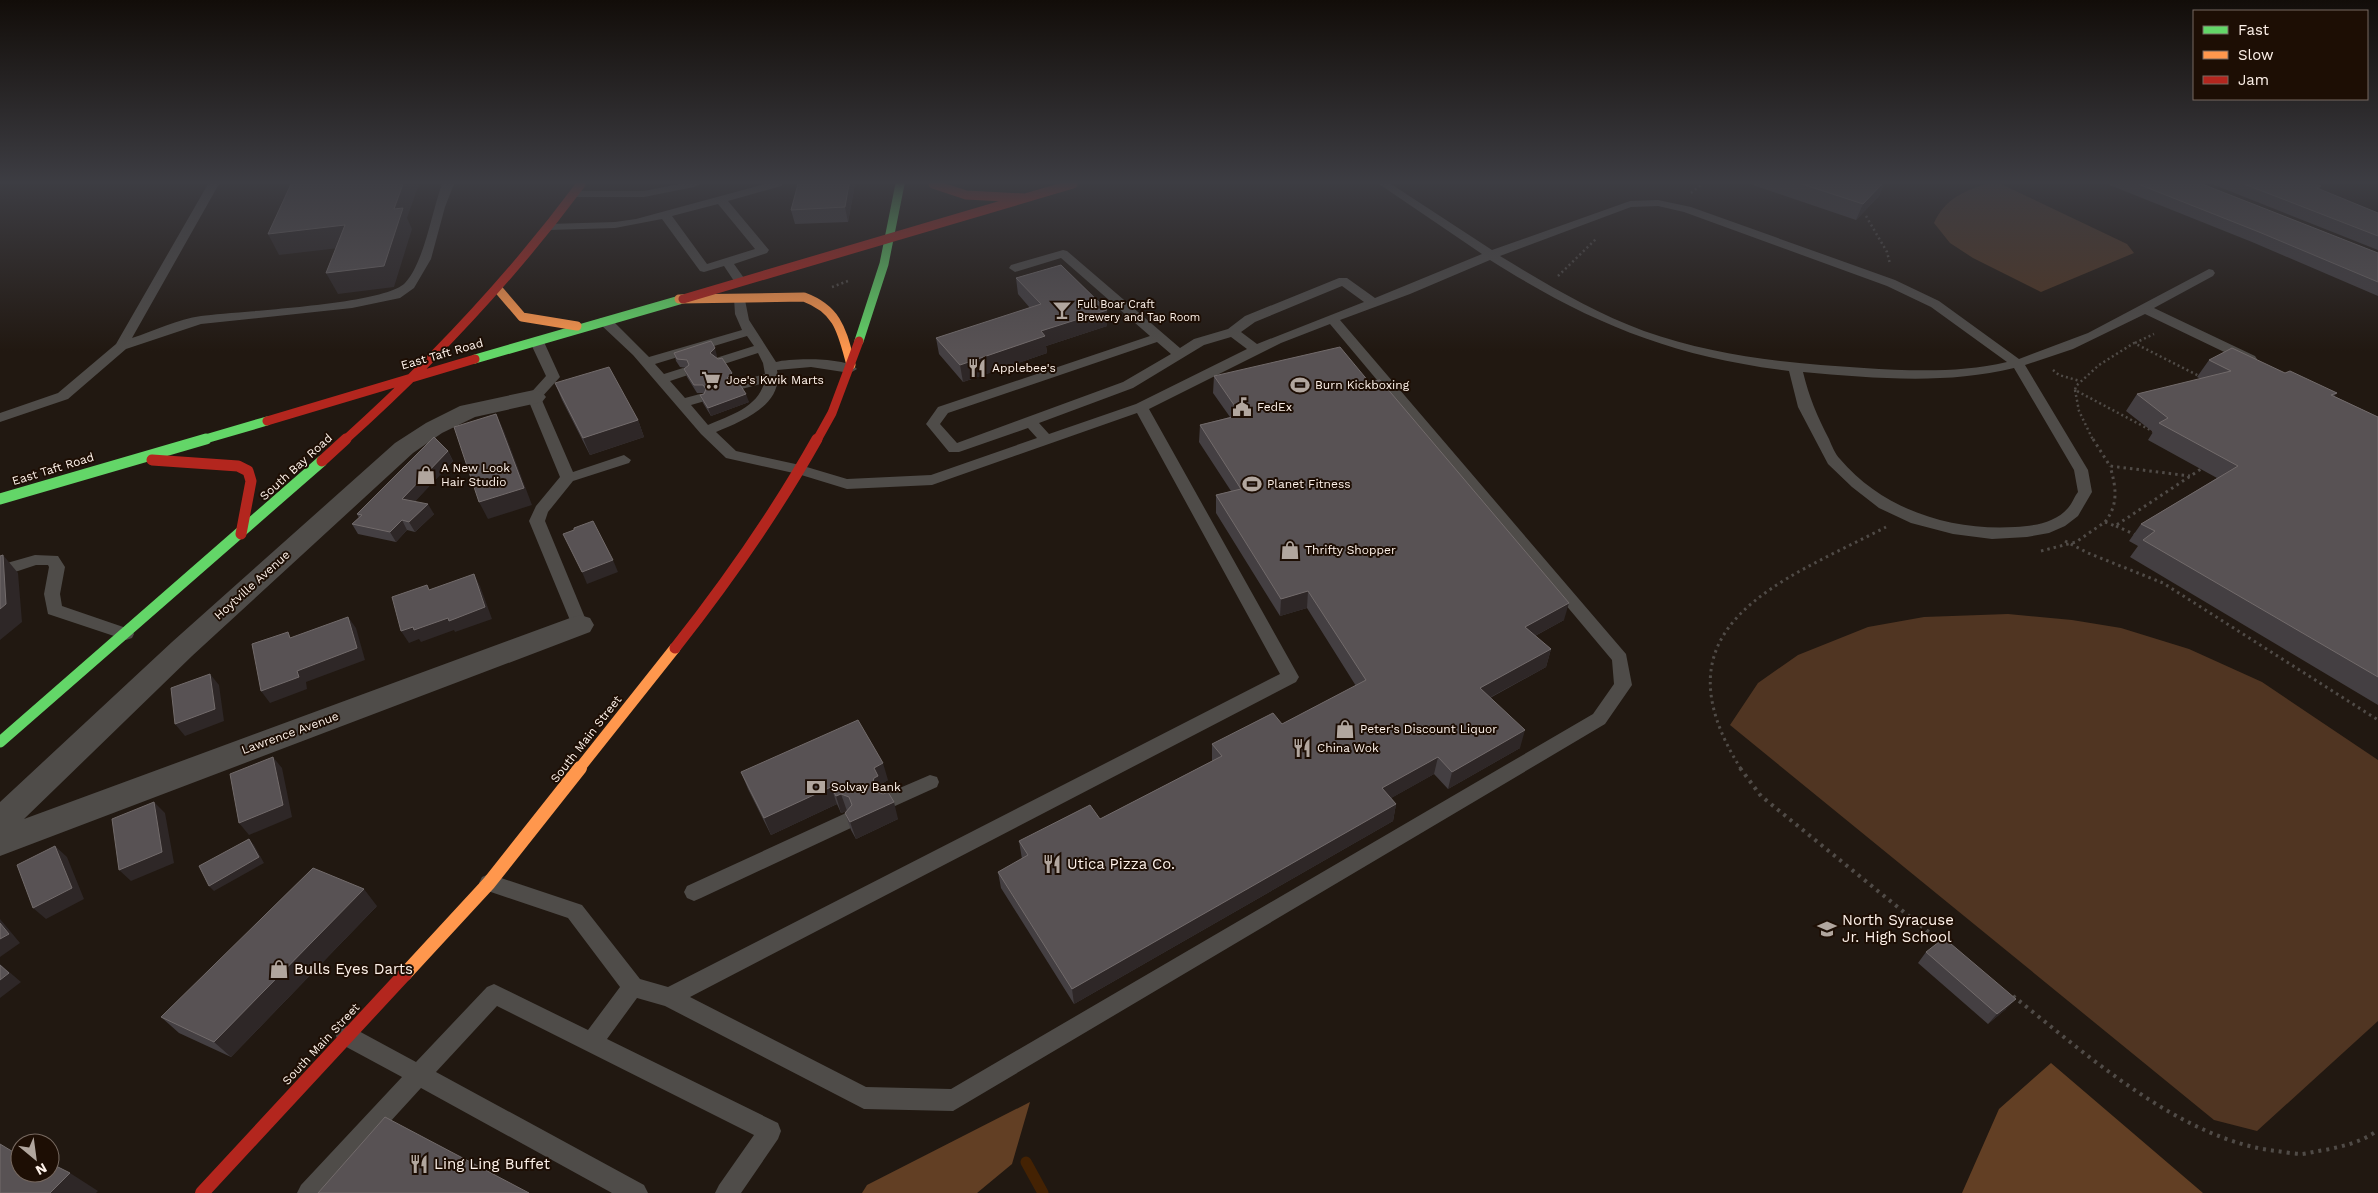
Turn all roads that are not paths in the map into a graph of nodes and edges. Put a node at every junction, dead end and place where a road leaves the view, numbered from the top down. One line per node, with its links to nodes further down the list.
1 (181, 240): 28 (lane)
2 (430, 240): 28 (lane)
3 (539, 240): 16 (main road, South Bay Road)
4 (683, 240): 12 (lane)
5 (754, 240): 12 (lane)
6 (886, 240): 15 (main road, East Taft Road)
7 (892, 240): 36 (main road, South Main Street)
8 (1470, 240): 11 (lane)
9 (1532, 240): 11 (lane)
10 (1771, 240): 34 (lane)
11 (1492, 254): 19 (lane); 37 (lane)
12 (727, 262): 15 (lane)
13 (1015, 268): 26 (lane)
14 (2209, 273): 20 (lane)
15 (740, 281): 18 (main road, East Taft Road)
16 (498, 289): 23 (main road); 40 (main road, South Bay Road)
17 (740, 298): 18 (main road); 24 (lane); 36 (main road)
18 (679, 299): 22 (main road, East Taft Road)
19 (1373, 303): 21 (lane); 25 (lane)
20 (2143, 308): 34 (lane); 35 (lane)
21 (1332, 319): 30 (lane); 69 (lane)
22 (605, 321): 23 (main road, East Taft Road); 33 (lane)
23 (584, 327): 27 (main road, East Taft Road)
24 (748, 332): 29 (lane); 33 (lane)
25 (1233, 332): 30 (lane); 31 (lane)
26 (1159, 337): 31 (lane); 48 (lane)
27 (537, 342): 40 (main road, East Taft Road); 43 (lane)
28 (120, 346): 47 (lane)
29 (761, 348): 32 (lane); 39 (lane)
30 (1256, 350): 46 (lane)
31 (1179, 354): 48 (lane)
32 (721, 361)
33 (646, 362): 41 (lane)
34 (2018, 364): 37 (lane); 37 (lane)
35 (2265, 366)
36 (851, 367): 39 (lane); 53 (main road, South Main Street)
37 (1795, 369)
38 (683, 372): 41 (lane)
39 (772, 372): 42 (lane); 49 (lane)
40 (414, 377): 51 (main road, East Taft Road); 56 (main road, South Bay Road)
41 (661, 379): 45 (lane)
42 (738, 386)
43 (534, 397): 54 (lane); 64 (street, Hoytville Avenue)
44 (700, 398): 45 (lane)
45 (682, 404): 49 (lane)
46 (1141, 406): 50 (lane); 69 (lane)
47 (0, 418)
48 (1030, 422): 50 (lane)
49 (706, 431): 53 (lane)
50 (1047, 440): 53 (lane)
51 (135, 459): 55 (main road, East Taft Road); 56 (main road)
52 (624, 460): 54 (lane)
53 (800, 470): 66 (main road, South Main Street)
54 (568, 478): 58 (lane)
55 (0, 499)
56 (242, 534): 59 (main road, South Bay Road)
57 (0, 571): 59 (lane)
58 (580, 626): 65 (street, Lawrence Avenue)
59 (126, 634): 60 (main road, South Bay Road)
60 (0, 742)
61 (930, 782): 62 (lane)
62 (888, 801)
63 (846, 821): 67 (lane)
64 (0, 822)
65 (0, 842)
66 (489, 884): 68 (lane); 70 (main road, South Main Street)
67 (694, 892)
68 (633, 987): 69 (lane); 71 (lane)
69 (669, 998)
70 (347, 1036): 72 (lane); 73 (main road, South Main Street)
71 (591, 1043): 72 (lane); 76 (lane)
72 (418, 1076): 74 (lane); 75 (lane)
73 (202, 1193)
74 (309, 1193)
75 (636, 1193)
76 (728, 1193)

